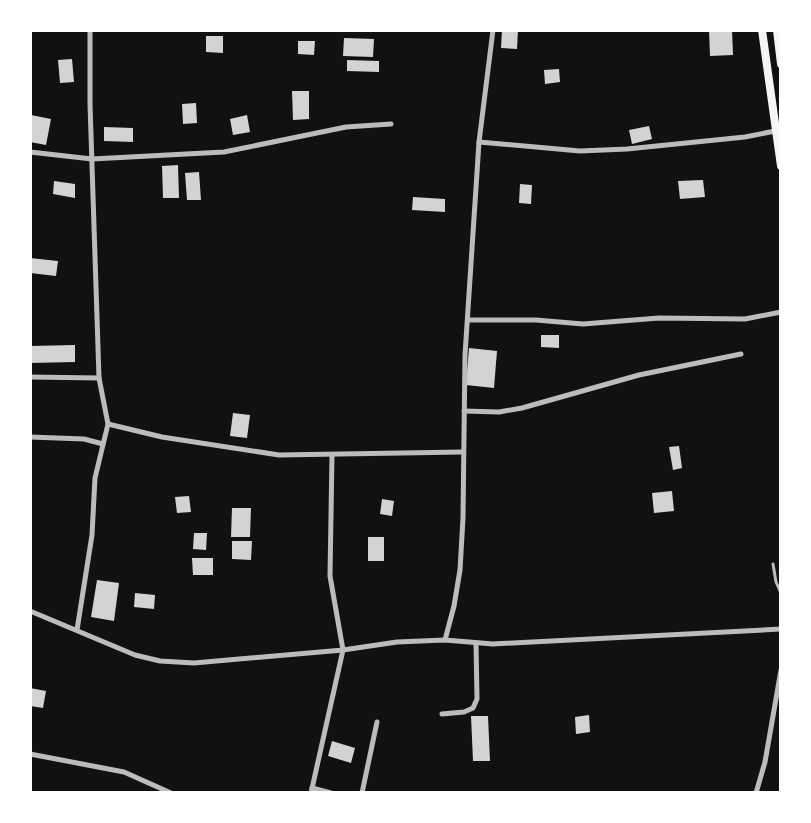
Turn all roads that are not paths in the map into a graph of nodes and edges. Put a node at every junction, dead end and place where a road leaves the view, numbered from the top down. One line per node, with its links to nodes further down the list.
1 (90, 30): 10 (street)
2 (493, 30): 8 (street)
3 (762, 30): 7 (main road)
4 (777, 30): 5 (main road)
5 (781, 64)
6 (391, 124): 10 (street)
7 (775, 131): 8 (street); 11 (main road)
8 (479, 142): 13 (street)
9 (30, 152): 10 (street)
10 (92, 159): 16 (street)
11 (781, 166)
12 (781, 312): 13 (street)
13 (469, 320): 17 (street)
14 (741, 354): 17 (street)
15 (30, 377): 16 (street)
16 (99, 378): 18 (street)
17 (464, 411): 21 (street)
18 (108, 424): 20 (street); 22 (street)
19 (30, 437): 20 (street)
20 (103, 444): 27 (street)
21 (462, 452): 22 (street); 28 (street)
22 (332, 455): 30 (street)
23 (773, 564): 24 (lane)
24 (781, 593)
25 (30, 611): 27 (street)
26 (781, 629): 29 (street)
27 (77, 630): 30 (street)
28 (445, 640): 29 (street); 30 (street)
29 (476, 643): 32 (street)
30 (343, 650): 35 (street)
31 (781, 670): 39 (street)
32 (442, 714)
33 (377, 722): 38 (street)
34 (30, 754): 36 (street)
35 (311, 791): 37 (street)
36 (171, 793)
37 (331, 793)
38 (362, 793)
39 (756, 793)

